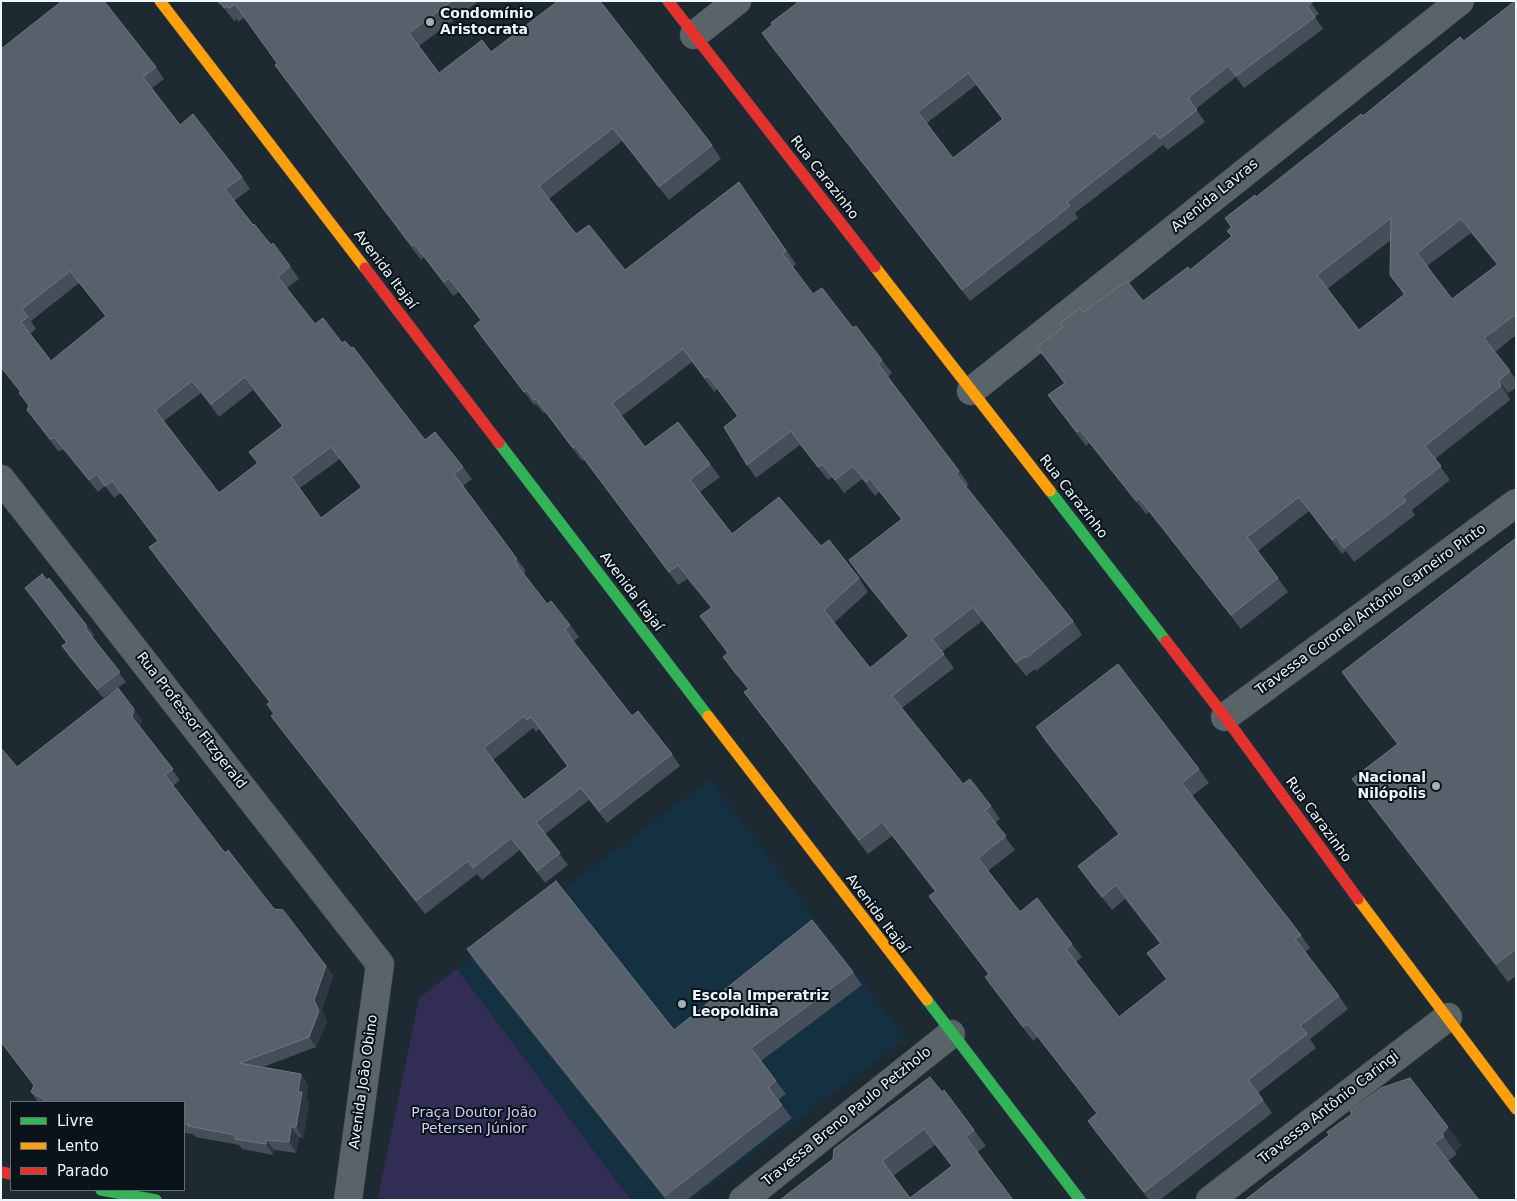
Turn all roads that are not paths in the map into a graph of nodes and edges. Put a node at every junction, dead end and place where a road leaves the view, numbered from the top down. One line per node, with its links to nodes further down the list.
1 (160, 1): 12 (street, Avenida Itajaí)
2 (668, 1): 5 (street, Rua Carazinho)
3 (737, 1): 5 (street)
4 (1460, 1): 6 (street, Avenida Lavras)
5 (694, 35): 6 (street, Rua Carazinho)
6 (971, 391): 9 (street, Rua Carazinho)
7 (1, 478): 10 (street, Rua Professor Fitzgerald)
8 (1516, 503): 9 (street, Travessa Coronel Antônio Carneiro Pinto)
9 (1225, 717): 11 (street, Rua Carazinho)
10 (380, 964): 18 (street, Avenida João Obino)
11 (1448, 1016): 13 (street, Rua Carazinho); 21 (street, Travessa Antônio Caringi)
12 (950, 1034): 19 (street, Travessa Breno Paulo Petzholo); 20 (street, Avenida Itajaí)
13 (1516, 1109)
14 (1, 1157): 15 (street)
15 (10, 1170)
16 (106, 1191): 17 (street)
17 (156, 1200)
18 (348, 1200)
19 (743, 1200)
20 (1080, 1200)
21 (1210, 1200)

